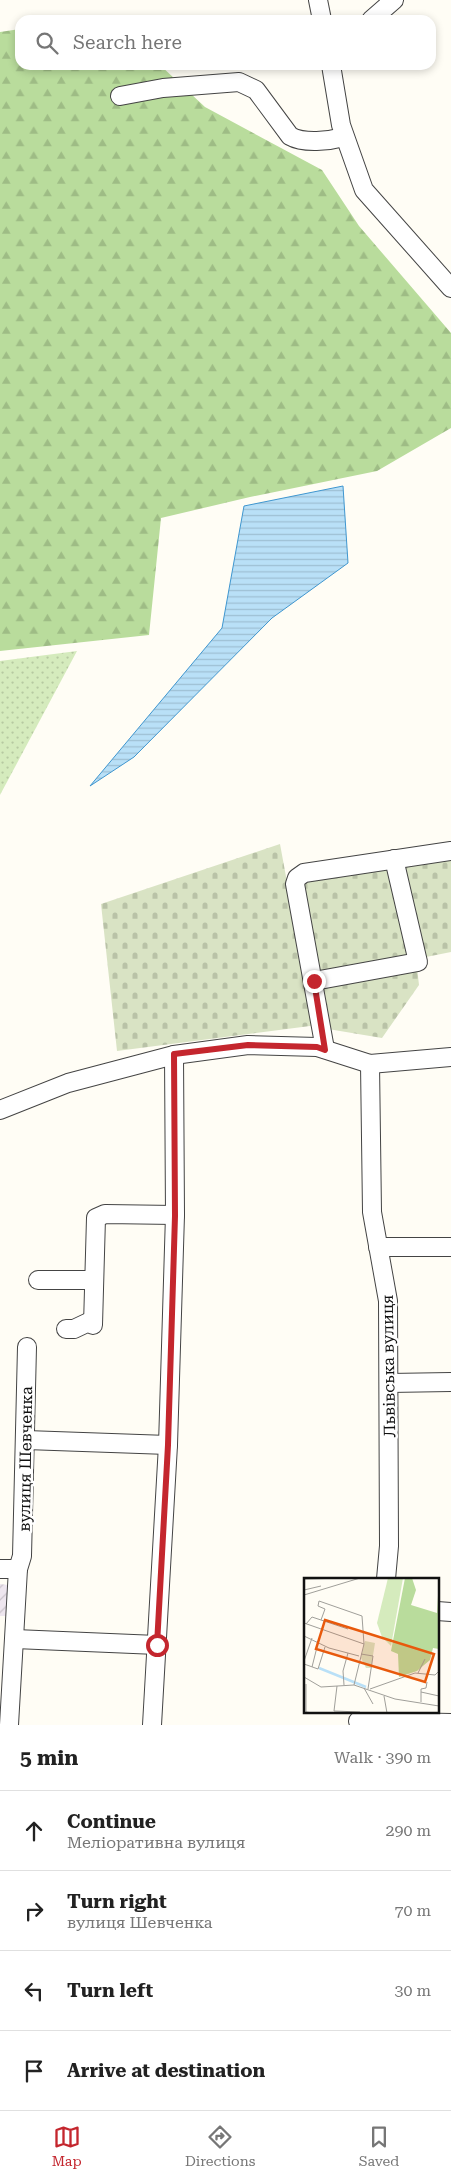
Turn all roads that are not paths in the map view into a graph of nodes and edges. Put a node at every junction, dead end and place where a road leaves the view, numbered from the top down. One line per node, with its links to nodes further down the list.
1 (318, 0): 3 (street)
2 (394, 0): 4 (street)
3 (321, 15)
4 (377, 15)
5 (332, 70): 7 (street)
6 (120, 96): 7 (street)
7 (344, 137): 8 (street)
8 (451, 288)
9 (451, 851): 10 (street)
10 (394, 859): 11 (street); 11 (street)
11 (314, 981): 12 (street)
12 (325, 1050): 13 (street); 15 (street)
13 (174, 1054): 16 (street); 17 (street)
14 (451, 1057): 15 (street)
15 (370, 1064): 18 (street, Львівська вулиця)
16 (0, 1110)
17 (175, 1216): 21 (street); 27 (street)
18 (378, 1247): 19 (street); 25 (street, Львівська вулиця)
19 (451, 1247)
20 (38, 1280): 21 (street)
21 (94, 1280): 22 (street)
22 (66, 1329)
23 (27, 1347): 26 (street, вулиця Шевченка)
24 (451, 1382): 25 (street)
25 (389, 1383): 30 (street, Львівська вулиця)
26 (26, 1440): 27 (street); 29 (street, вулиця Шевченка)
27 (168, 1445): 34 (street)
28 (0, 1569): 29 (street)
29 (18, 1570): 33 (street, вулиця Шевченка)
30 (386, 1578)
31 (438, 1611): 32 (street)
32 (451, 1612)
33 (14, 1639): 34 (street); 37 (street, вулиця Шевченка)
34 (157, 1645): 38 (street)
35 (359, 1719): 36 (street)
36 (451, 1723)
37 (9, 1725)
38 (152, 1725)

